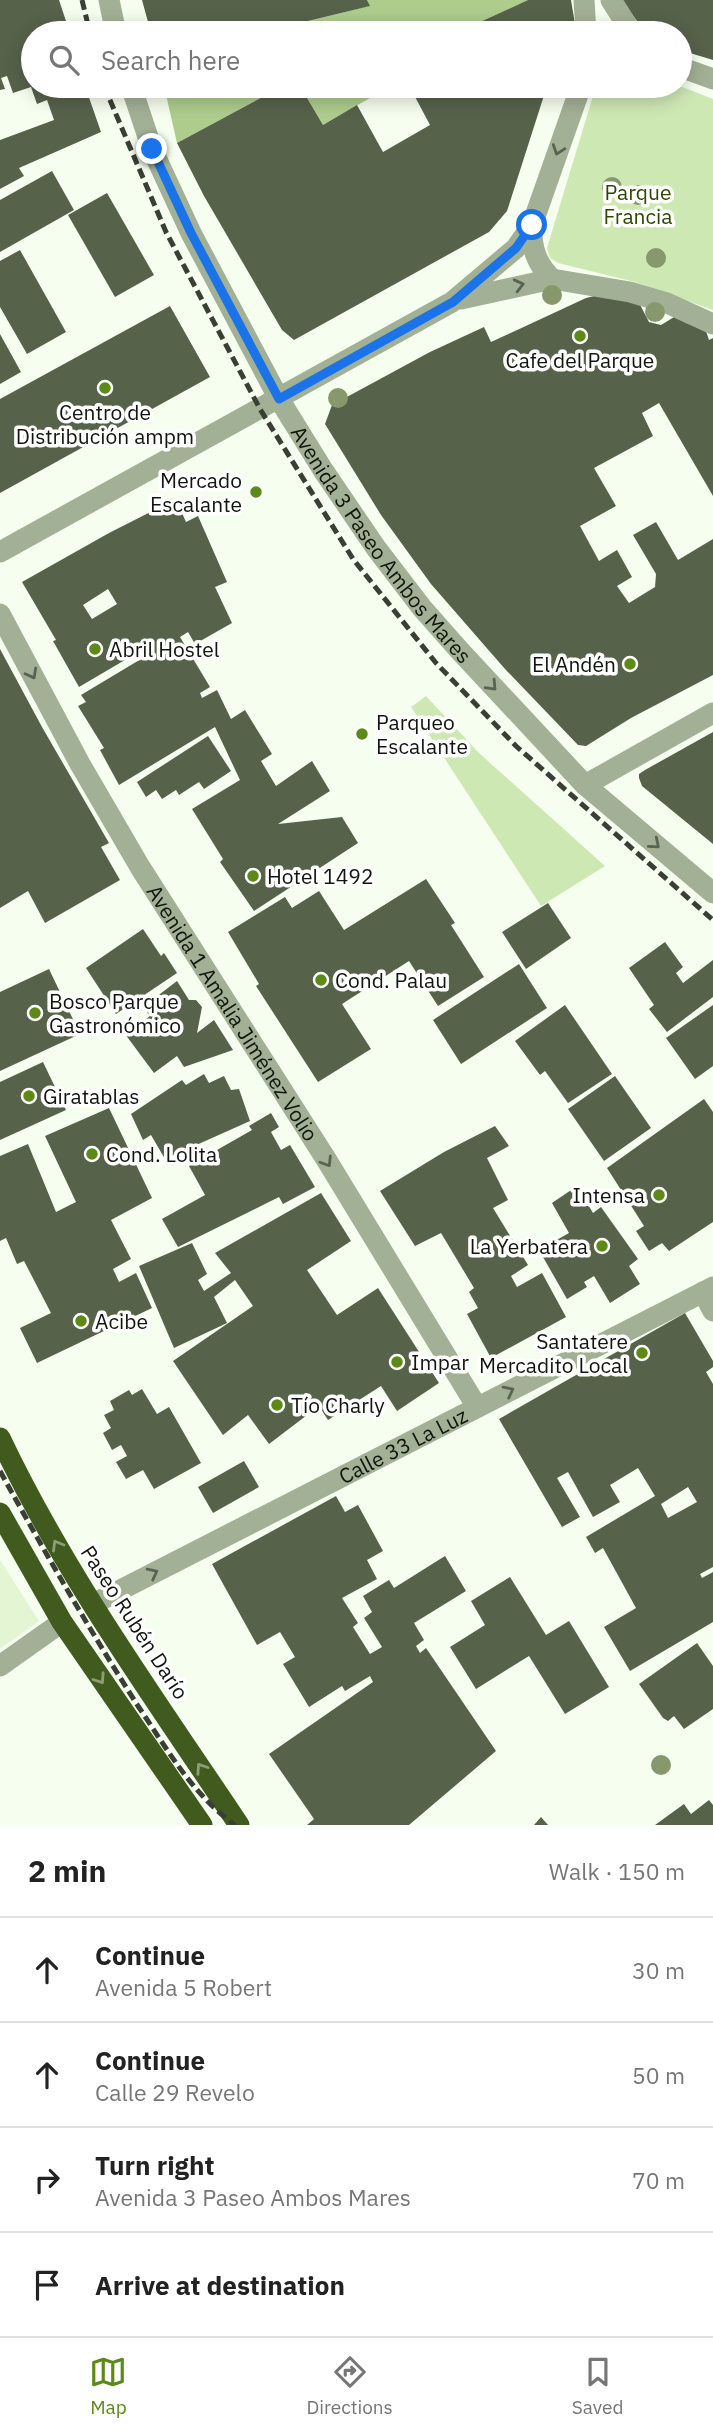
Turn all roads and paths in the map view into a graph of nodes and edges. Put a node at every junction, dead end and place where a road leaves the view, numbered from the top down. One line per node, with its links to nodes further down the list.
1 (109, 0): 4 (street)
2 (584, 0): 5 (street)
3 (611, 0): 6 (street)
4 (113, 21)
5 (585, 21)
6 (624, 21)
7 (692, 71): 8 (street)
8 (713, 79)
9 (135, 98): 15 (street, Avenida 3 Paseo Ambos Mares)
10 (577, 98): 11 (street, one-way to 11)
11 (532, 225): 12 (street); 13 (street)
12 (552, 279): 13 (street, one-way to 12); 14 (street)
13 (453, 302): 15 (street)
14 (713, 324)
15 (279, 399): 16 (street); 19 (street, Avenida 3 Paseo Ambos Mares, one-way to 19)
16 (0, 552)
17 (0, 614): 22 (street, Avenida 1 Amalia Jiménez Volio, one-way to 22)
18 (713, 713): 19 (street)
19 (585, 785): 20 (street, Avenida 3 Paseo Ambos Mares, one-way to 20)
20 (713, 893)
21 (710, 1297): 22 (street, Calle 33 La Luz, one-way to 21)
22 (477, 1407): 25 (street, Calle 33 La Luz, one-way to 22)
23 (0, 1438): 25 (highway, Paseo Rubén Darío, one-way to 23)
24 (0, 1513): 26 (highway)
25 (93, 1604): 29 (highway, Paseo Rubén Darío, one-way to 25)
26 (61, 1622): 27 (street); 28 (highway, one-way to 28)
27 (0, 1666)
28 (202, 1825)
29 (239, 1825)

